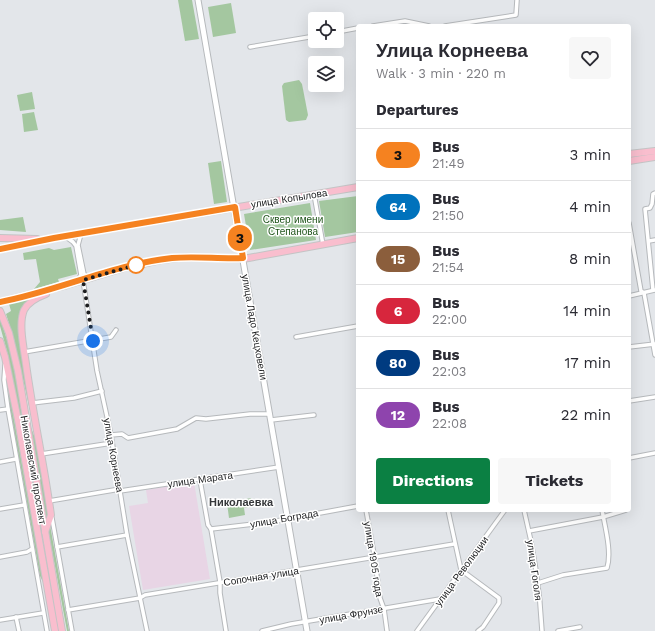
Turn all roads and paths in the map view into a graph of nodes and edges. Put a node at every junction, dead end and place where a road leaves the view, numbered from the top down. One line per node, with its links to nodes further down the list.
1 (198, 0): 17 (main road, улица Ладо Кецховели)
2 (517, 0): 5 (street)
3 (386, 24): 4 (street)
4 (419, 24)
5 (458, 24)
6 (356, 28): 7 (street)
7 (344, 31)
8 (308, 37): 9 (street)
9 (250, 47)
10 (655, 151): 11 (main road)
11 (631, 154)
12 (655, 158): 13 (main road)
13 (631, 161)
14 (356, 187): 15 (main road, улица Копылова)
15 (314, 194): 17 (main road, улица Копылова); 25 (street)
16 (655, 194): 24 (street)
17 (235, 207): 18 (main road, улица Копылова); 28 (main road, улица Ладо Кецховели)
18 (81, 234): 19 (main road, улица Копылова); 29 (street, улица Корнеева)
19 (66, 236): 21 (main road, улица Копылова); 30 (street)
20 (0, 238): 21 (main road, улица Копылова)
21 (54, 238): 27 (main road, улица Копылова)
22 (356, 238): 25 (main road)
23 (655, 240): 24 (street)
24 (649, 241): 32 (street)
25 (323, 246): 28 (main road)
26 (631, 248): 33 (street)
27 (0, 249)
28 (243, 258): 29 (main road); 54 (main road, улица Ладо Кецховели)
29 (86, 279): 30 (main road); 41 (street, улица Корнеева)
30 (76, 282): 31 (main road)
31 (67, 285): 35 (main road); 44 (main road, Николаевский проспект)
32 (654, 290): 33 (street)
33 (644, 293): 34 (street); 42 (street)
34 (631, 296)
35 (0, 302)
36 (0, 311): 49 (main road, Николаевский проспект)
37 (356, 326): 39 (street)
38 (116, 330): 41 (street)
39 (296, 337)
40 (0, 341): 46 (main road, Николаевский проспект)
41 (93, 341): 44 (street); 47 (street, улица Корнеева)
42 (654, 344): 43 (street); 45 (street)
43 (631, 347)
44 (24, 352): 51 (main road, Николаевский проспект)
45 (655, 355)
46 (3, 358): 52 (street); 95 (main road, Николаевский проспект)
47 (102, 391): 51 (street); 58 (street, улица Корнеева)
48 (655, 397): 50 (street)
49 (23, 398): 57 (main road); 83 (main road, Николаевский проспект)
50 (631, 401)
51 (31, 403): 57 (main road, Николаевский проспект)
52 (8, 409): 53 (street); 63 (street)
53 (0, 410)
54 (270, 414): 56 (main road, улица Ладо Кецховели); 58 (street)
55 (314, 414): 56 (street)
56 (271, 420): 65 (main road, улица Ладо Кецховели)
57 (37, 435): 61 (main road, Николаевский проспект)
58 (111, 435): 59 (street, улица Корнеева)
59 (112, 443): 61 (street); 67 (street, улица Корнеева)
60 (655, 453): 62 (street)
61 (41, 454): 68 (main road, Николаевский проспект)
62 (631, 458)
63 (16, 459): 64 (street); 69 (street)
64 (0, 462)
65 (279, 467): 66 (street, улица Марата); 80 (main road, улица Ладо Кецховели)
66 (200, 480): 67 (street, улица Марата); 81 (street)
67 (120, 490): 68 (street, улица Марата); 84 (street, улица Корнеева)
68 (49, 501): 78 (main road, Николаевский проспект)
69 (24, 505): 71 (street); 87 (street)
70 (356, 506): 80 (street, улица Бограда)
71 (0, 509)
72 (366, 512): 89 (street, улица 1905 года)
73 (448, 512): 85 (street)
74 (504, 512): 91 (street, улица Революции)
75 (524, 512): 82 (street, улица Гоголя)
76 (603, 512): 79 (street)
77 (620, 512): 79 (street)
78 (51, 515): 83 (main road); 86 (street)
79 (604, 517): 82 (street); 94 (street)
80 (288, 518): 81 (street, улица Бограда); 90 (main road, улица Ладо Кецховели)
81 (211, 530): 93 (street)
82 (529, 531): 94 (street, улица Гоголя)
83 (45, 533): 109 (main road, Николаевский проспект)
84 (127, 535): 86 (street); 96 (street, улица Корнеева)
85 (454, 544): 89 (street, Сопочная улица); 91 (street)
86 (57, 547): 99 (street)
87 (32, 549): 88 (street); 92 (street)
88 (0, 557)
89 (374, 557): 90 (street, Сопочная улица); 98 (street, улица 1905 года)
90 (297, 570): 93 (street, Сопочная улица); 103 (main road, улица Ладо Кецховели)
91 (461, 570): 97 (street, улица Революции); 105 (street)
92 (38, 582): 95 (street); 100 (street)
93 (220, 582): 96 (street, Сопочная улица); 112 (street)
94 (538, 583): 118 (street, улица Гоголя)
95 (49, 595): 108 (main road, Николаевский проспект)
96 (140, 598): 99 (street, Сопочная улица); 111 (street, улица Корнеева)
97 (440, 599): 98 (street, улица Фрунзе); 116 (street, улица Революции)
98 (384, 609): 103 (street, улица Фрунзе); 115 (street, улица 1905 года)
99 (68, 610): 110 (street)
100 (43, 613): 101 (street); 107 (street)
101 (16, 617): 102 (street); 106 (street)
102 (0, 620)
103 (306, 622): 113 (street, улица Фрунзе); 114 (main road, улица Ладо Кецховели)
104 (580, 627): 119 (street)
105 (483, 629): 117 (street)
106 (19, 631)
107 (47, 631)
108 (55, 631)
109 (62, 631)
110 (72, 631)
111 (147, 631)
112 (226, 631)
113 (262, 631)
114 (307, 631)
115 (387, 631)
116 (417, 631)
117 (478, 631)
118 (542, 631)
119 (558, 631)

